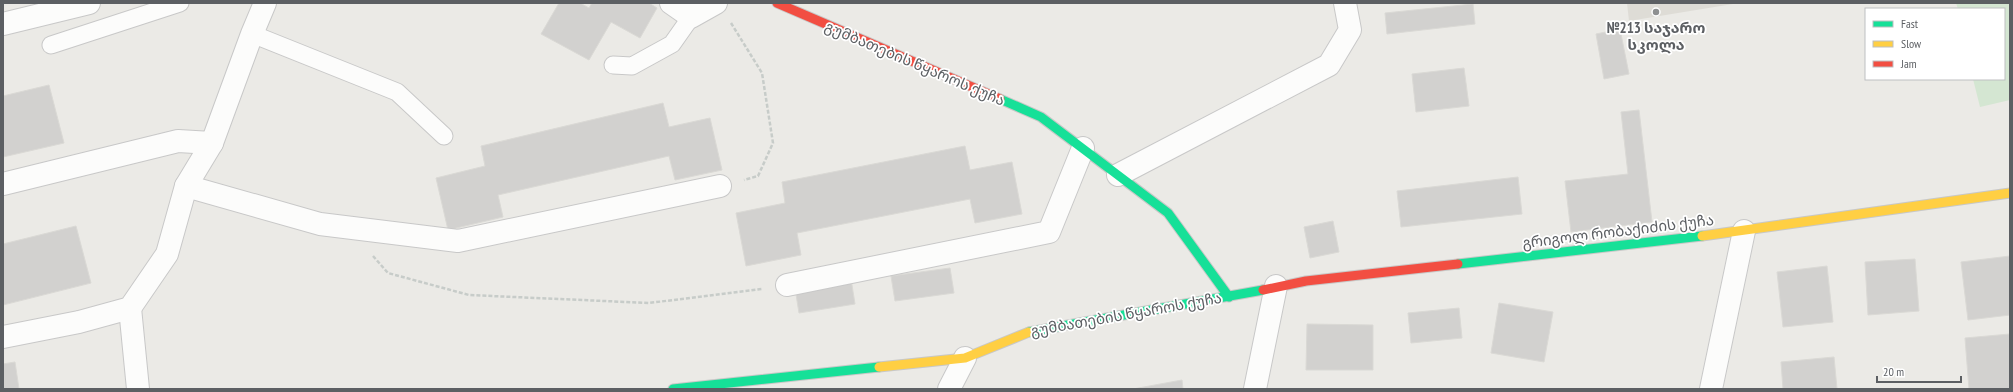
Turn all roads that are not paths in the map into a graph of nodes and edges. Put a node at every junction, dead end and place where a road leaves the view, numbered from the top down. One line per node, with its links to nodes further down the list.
1 (89, 3): 9 (street)
2 (180, 3): 11 (lane)
3 (265, 3): 10 (street)
4 (671, 3): 8 (street)
5 (716, 3): 8 (street)
6 (777, 3): 15 (street, გუმბათების წყაროს ქუჩა)
7 (1345, 3): 16 (street)
8 (691, 17): 12 (lane)
9 (3, 24)
10 (252, 34): 13 (lane); 14 (street)
11 (50, 44)
12 (613, 65)
13 (444, 136)
14 (212, 143): 17 (street); 18 (street)
15 (1083, 148): 16 (street, გუმბათების წყაროს ქუჩა); 22 (street)
16 (1118, 175): 24 (street, გუმბათების წყაროს ქუჩა)
17 (3, 184)
18 (186, 186): 19 (street); 25 (street)
19 (720, 186)
20 (2010, 193): 21 (street, გრიგოლ რობაქიძის ქუჩა)
21 (1744, 231): 23 (street, გრიგოლ რობაქიძის ქუჩა); 32 (street)
22 (787, 285)
23 (1276, 286): 24 (street, გრიგოლ რობაქიძის ქუჩა); 31 (street)
24 (1229, 297): 27 (street, გუმბათების წყაროს ქუჩა)
25 (130, 308): 26 (street); 28 (street)
26 (3, 337)
27 (966, 358): 29 (street, გუმბათების წყაროს ქუჩა); 30 (street)
28 (138, 389)
29 (673, 389)
30 (949, 389)
31 (1255, 389)
32 (1711, 389)

